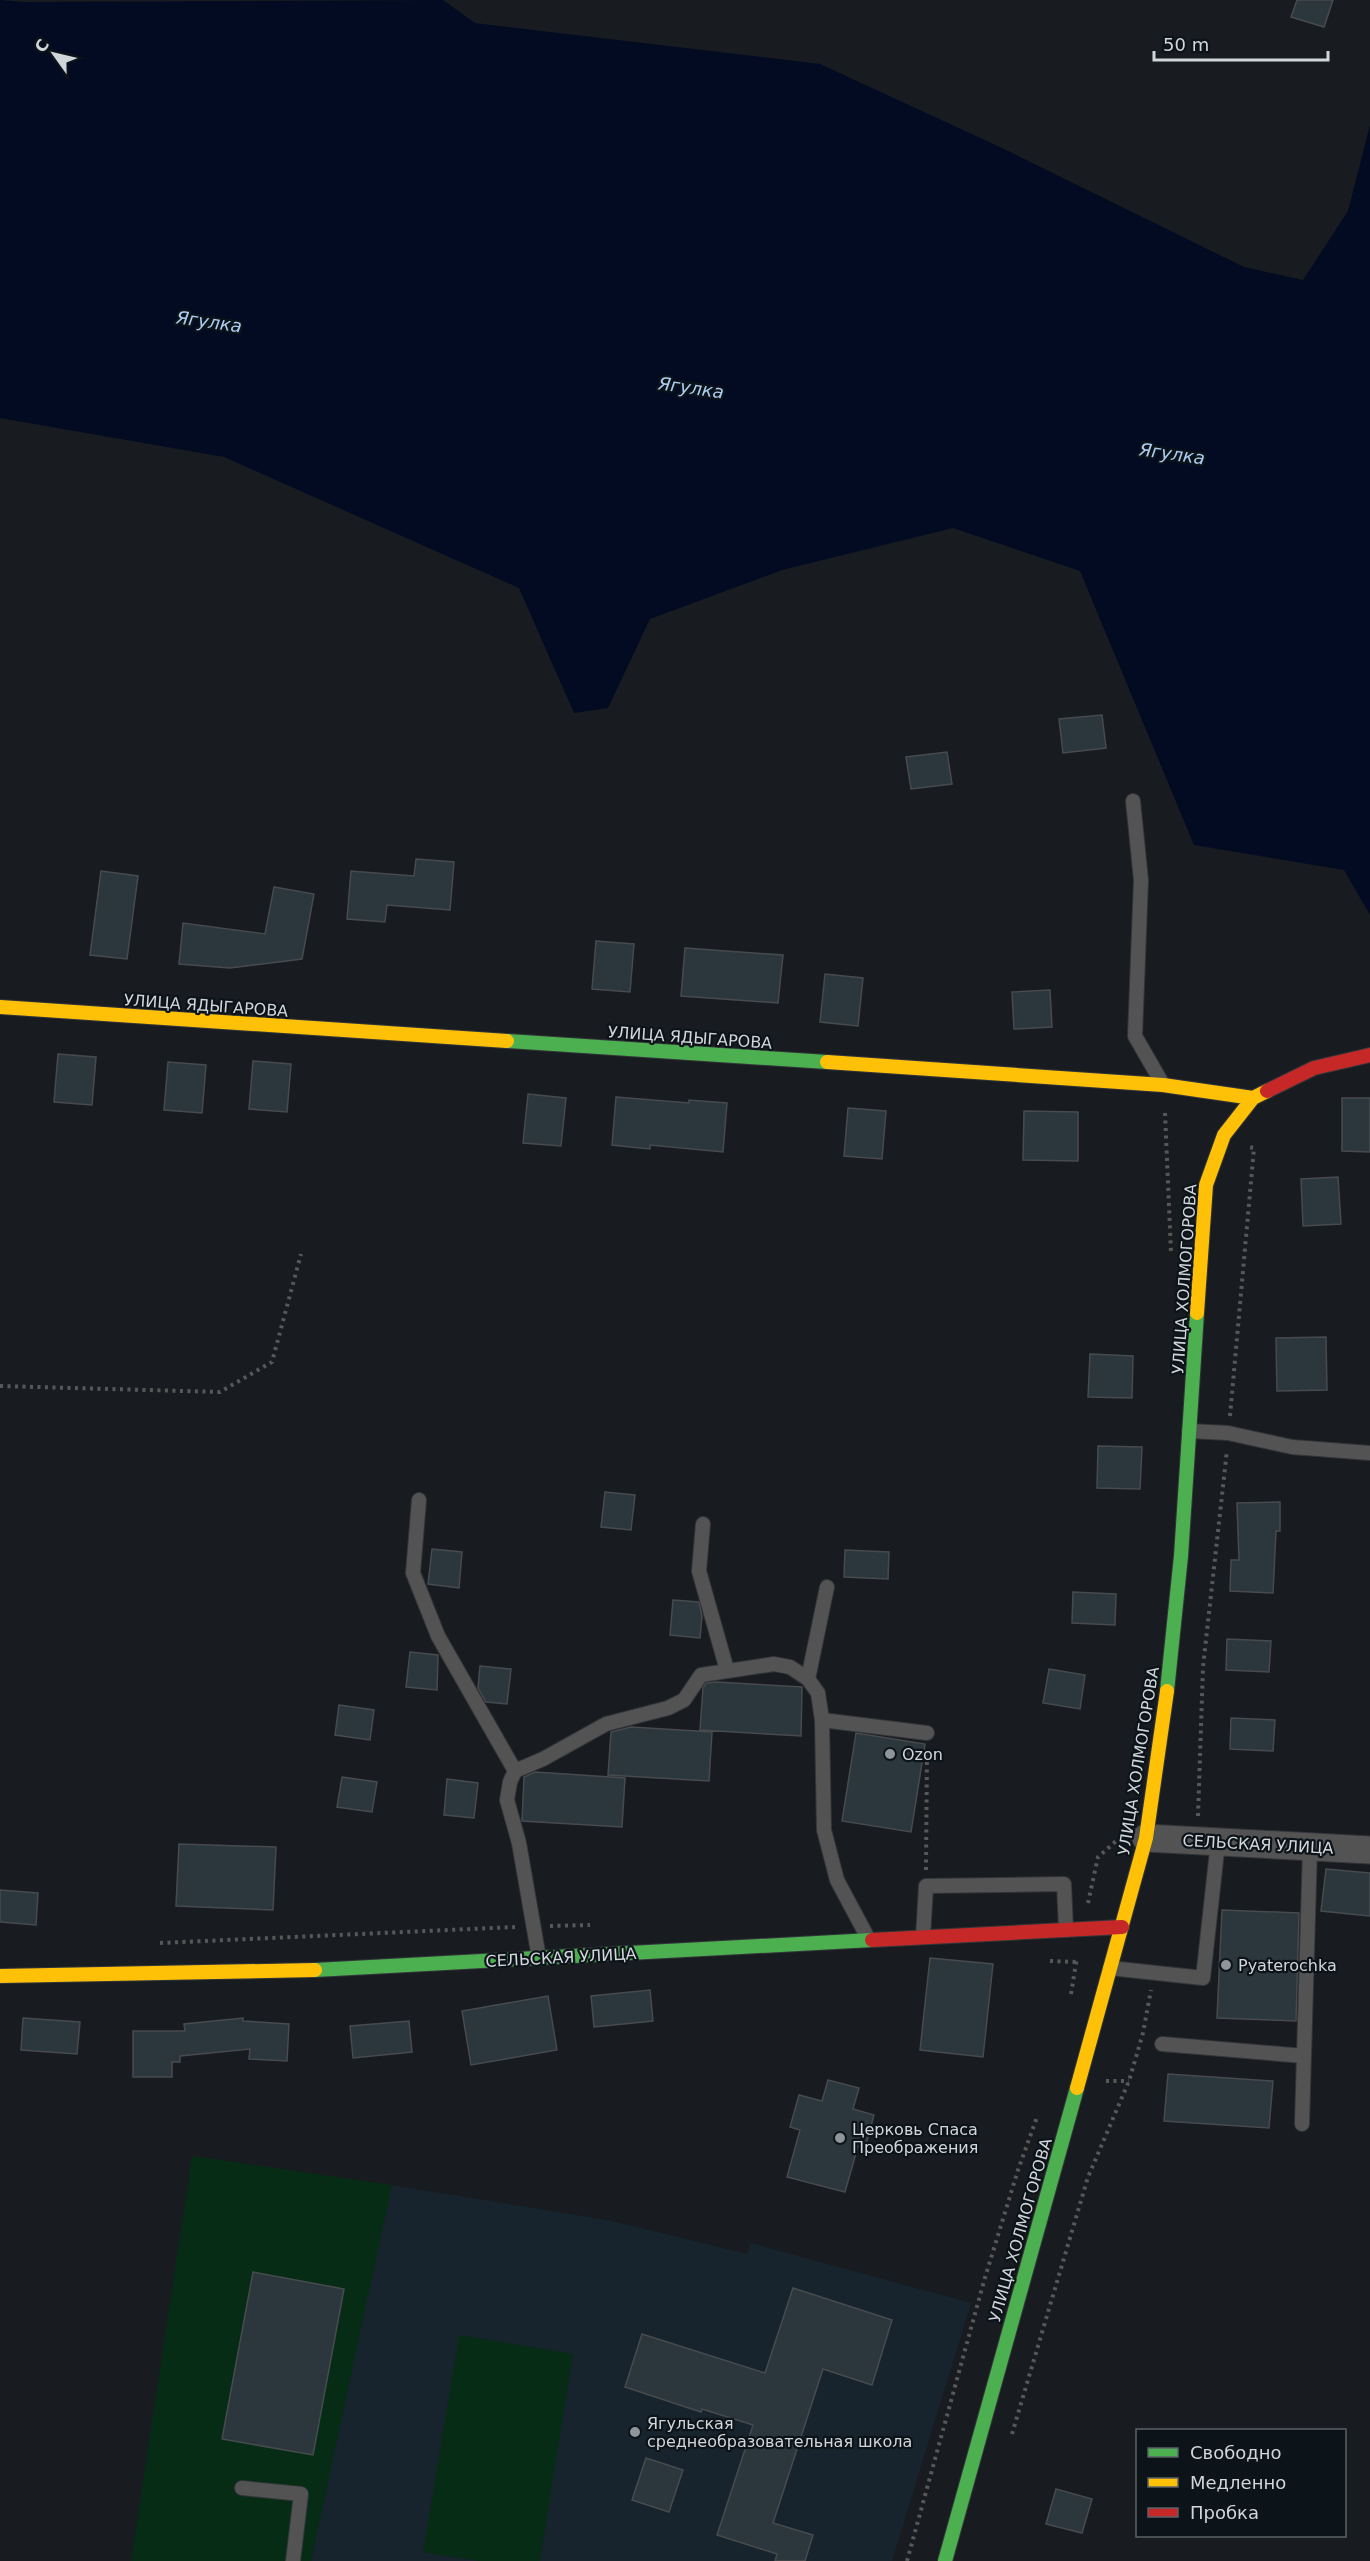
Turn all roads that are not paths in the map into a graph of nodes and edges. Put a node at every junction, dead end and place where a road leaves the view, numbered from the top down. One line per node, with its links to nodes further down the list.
1 (1133, 801): 4 (lane)
2 (0, 1007): 4 (street, УЛИЦА ЯДЫГАРОВА)
3 (1370, 1055): 5 (street)
4 (1163, 1085): 5 (street, УЛИЦА ЯДЫГАРОВА)
5 (1253, 1098): 6 (street, УЛИЦА ХОЛМОГОРОВА)
6 (1190, 1431): 7 (lane); 16 (street, УЛИЦА ХОЛМОГОРОВА)
7 (1370, 1453)
8 (419, 1500): 15 (lane)
9 (703, 1524): 11 (lane)
10 (827, 1587): 12 (lane)
11 (727, 1670): 12 (lane); 15 (lane)
12 (808, 1679): 13 (lane)
13 (822, 1720): 14 (lane); 23 (lane)
14 (927, 1733)
15 (516, 1771): 24 (lane)
16 (1134, 1837): 17 (street, СЕЛЬСКАЯ УЛИЦА); 20 (street, УЛИЦА ХОЛМОГОРОВА)
17 (1207, 1842): 18 (street, СЕЛЬСКАЯ УЛИЦА); 25 (lane)
18 (1310, 1847): 19 (street, СЕЛЬСКАЯ УЛИЦА); 28 (lane)
19 (1370, 1850)
20 (1122, 1927): 21 (street, СЕЛЬСКАЯ УЛИЦА); 25 (street, УЛИЦА ХОЛМОГОРОВА)
21 (1065, 1930): 22 (street, СЕЛЬСКАЯ УЛИЦА); 22 (lane)
22 (923, 1937): 23 (street, СЕЛЬСКАЯ УЛИЦА)
23 (869, 1940): 24 (street, СЕЛЬСКАЯ УЛИЦА)
24 (539, 1958): 26 (street, СЕЛЬСКАЯ УЛИЦА)
25 (1110, 1968): 32 (street, УЛИЦА ХОЛМОГОРОВА)
26 (0, 1976)
27 (1162, 2044): 28 (lane)
28 (1304, 2056): 29 (lane)
29 (1302, 2124)
30 (242, 2488): 31 (lane)
31 (293, 2561)
32 (945, 2561)

